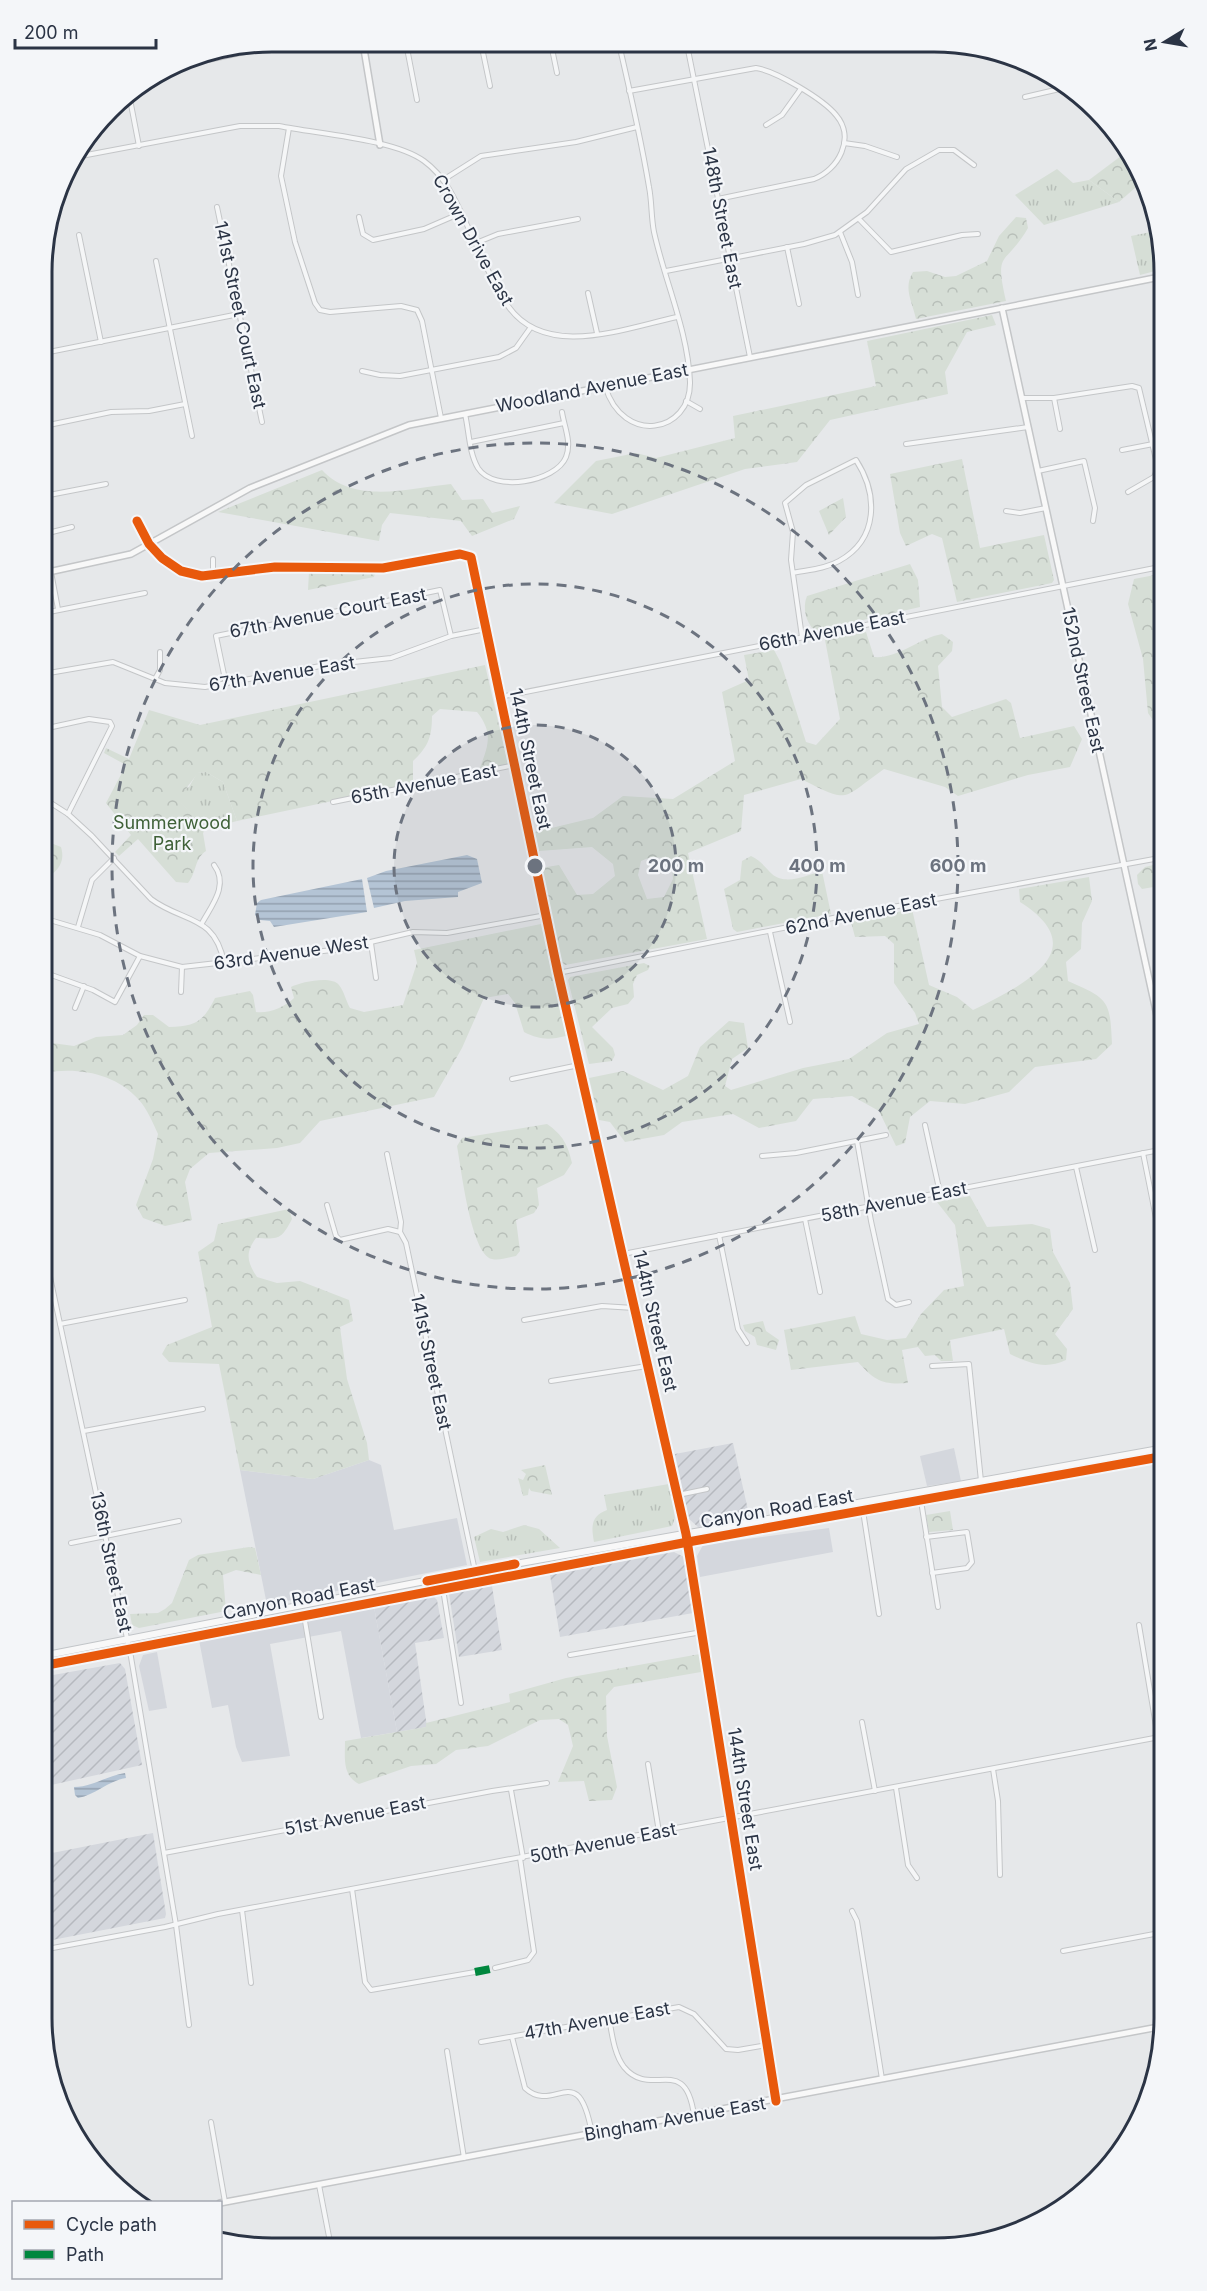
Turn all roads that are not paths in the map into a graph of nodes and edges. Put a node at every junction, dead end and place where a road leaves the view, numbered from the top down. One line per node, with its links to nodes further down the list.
1 (364, 52): 20 (street)
2 (408, 52): 14 (street)
3 (483, 52): 9 (street)
4 (553, 52): 7 (street)
5 (621, 52): 12 (street)
6 (689, 52): 8 (street, 148th Street East)
7 (557, 73)
8 (695, 79): 10 (street); 12 (street); 26 (street, 148th Street East)
9 (490, 86)
10 (800, 90): 16 (street); 19 (street)
11 (1056, 90): 13 (street)
12 (629, 91): 17 (street)
13 (1025, 97)
14 (417, 100)
15 (131, 105): 21 (street)
16 (766, 125)
17 (637, 127): 25 (street); 39 (street)
18 (289, 128): 20 (street, Crown Drive East); 21 (street, Crown Drive East); 53 (street)
19 (844, 143): 23 (street); 26 (street)
20 (380, 145): 25 (street, Crown Drive East)
21 (139, 146): 22 (street, Crown Drive East)
22 (87, 155)
23 (897, 157)
24 (974, 165): 31 (street)
25 (443, 180): 28 (street, Crown Drive East)
26 (718, 199): 37 (street, 148th Street East)
27 (217, 207): 45 (street, 141st Street Court East)
28 (461, 213): 29 (street); 35 (street, Crown Drive East)
29 (359, 217)
30 (578, 219): 35 (street)
31 (860, 220): 32 (street); 33 (street)
32 (840, 232): 36 (street); 42 (street)
33 (978, 234)
34 (79, 235): 50 (street)
35 (476, 243): 47 (street, Crown Drive East)
36 (787, 247): 37 (street); 43 (street)
37 (729, 259): 39 (street); 52 (street, 148th Street East)
38 (156, 261): 48 (street)
39 (666, 271): 46 (street)
40 (1154, 278): 44 (street, Woodland Avenue East)
41 (588, 293): 49 (street)
42 (858, 295)
43 (799, 304)
44 (1002, 308): 52 (street, Woodland Avenue East); 57 (street, 152nd Street East)
45 (238, 314): 48 (street); 65 (street, 141st Street Court East)
46 (677, 316): 49 (street); 54 (street)
47 (531, 327): 49 (street); 53 (street)
48 (170, 328): 50 (street); 60 (street)
49 (597, 333)
50 (101, 342): 51 (street)
51 (52, 351)
52 (750, 357): 54 (street, Woodland Avenue East)
53 (432, 370): 55 (street); 64 (street)
54 (689, 370): 56 (street, Woodland Avenue East); 59 (street)
55 (362, 371)
56 (605, 386): 59 (street); 63 (street, Woodland Avenue East)
57 (1022, 398): 58 (street); 68 (street, 152nd Street East)
58 (1054, 398): 69 (street); 73 (street)
59 (686, 401): 61 (street)
60 (185, 404): 67 (street); 70 (street)
61 (700, 409)
62 (562, 412): 66 (street)
63 (465, 413): 64 (street, Woodland Avenue East); 71 (street)
64 (441, 418): 86 (street, Woodland Avenue East)
65 (262, 422)
66 (564, 423): 71 (street); 71 (street)
67 (52, 424)
68 (1028, 427): 72 (street); 75 (street, 152nd Street East)
69 (1060, 429)
70 (192, 436)
71 (471, 442)
72 (906, 444)
73 (1154, 444): 74 (street)
74 (1122, 450)
75 (1038, 471): 80 (street, 152nd Street East); 83 (street)
76 (1154, 475): 78 (street)
77 (106, 484): 79 (street)
78 (1128, 492)
79 (52, 494)
80 (1046, 508): 81 (street); 94 (street, 152nd Street East)
81 (1006, 510)
82 (137, 521): 86 (street)
83 (1093, 521)
84 (72, 527): 85 (street)
85 (52, 532)
86 (149, 544): 90 (street, Woodland Avenue East); 92 (street)
87 (468, 555): 92 (street); 98 (street, 144th Street East)
88 (213, 559): 92 (street)
89 (1154, 568): 94 (street, 66th Avenue East)
90 (52, 572)
91 (794, 573): 91 (street); 100 (street)
92 (213, 576)
93 (52, 577): 96 (street)
94 (1063, 586): 100 (street, 66th Avenue East); 113 (street, 152nd Street East)
95 (145, 593): 96 (street)
96 (58, 610): 97 (street)
97 (52, 611)
98 (486, 629): 99 (street, 67th Avenue East); 105 (street, 144th Street East)
99 (451, 636): 104 (street, 67th Avenue East); 104 (street, 67th Avenue Court East)
100 (802, 636): 105 (street, 66th Avenue East)
101 (160, 652): 103 (street)
102 (52, 673): 103 (street, 67th Avenue East)
103 (155, 680): 104 (street, 67th Avenue East)
104 (226, 684)
105 (500, 697): 107 (street, 144th Street East)
106 (52, 727): 110 (street)
107 (515, 765): 108 (street, 65th Avenue East); 115 (street, 144th Street East)
108 (333, 802)
109 (52, 804): 110 (street)
110 (68, 814): 111 (street)
111 (114, 858): 117 (street); 118 (street)
112 (1154, 859): 113 (street, 62nd Avenue East)
113 (1124, 864): 119 (street, 62nd Avenue East); 129 (street, 152nd Street East)
114 (214, 865): 117 (street)
115 (546, 915): 120 (street, 63rd Avenue West); 124 (street, 144th Street East)
116 (52, 920): 118 (street, 63rd Avenue West)
117 (202, 923): 122 (street)
118 (78, 927): 121 (street, 63rd Avenue West)
119 (770, 932): 124 (street, 62nd Avenue East); 131 (street)
120 (371, 943): 122 (street, 63rd Avenue West); 126 (street)
121 (140, 956): 123 (street, 63rd Avenue West); 127 (street)
122 (224, 963): 123 (street, 63rd Avenue West)
123 (182, 967): 128 (street)
124 (558, 973): 132 (street, 144th Street East)
125 (52, 975): 127 (street)
126 (376, 978)
127 (84, 986): 130 (street)
128 (181, 992)
129 (1154, 1002)
130 (75, 1008)
131 (790, 1022)
132 (579, 1065): 133 (street); 150 (street, 144th Street East)
133 (512, 1079)
134 (925, 1125): 142 (street)
135 (886, 1135): 136 (street)
136 (857, 1141): 140 (street); 144 (street)
137 (1154, 1151): 138 (street, 58th Avenue East)
138 (1143, 1153): 141 (street, 58th Avenue East); 145 (street)
139 (387, 1154): 147 (street, 141st Street East)
140 (762, 1156)
141 (1076, 1167): 142 (street, 58th Avenue East); 149 (street)
142 (940, 1194): 144 (street, 58th Avenue East)
143 (327, 1205): 147 (street)
144 (870, 1207): 146 (street, 58th Avenue East); 154 (street)
145 (1154, 1208)
146 (805, 1219): 148 (street, 58th Avenue East); 152 (street)
147 (400, 1232): 178 (street, 141st Street East)
148 (719, 1235): 150 (street, 58th Avenue East); 158 (street)
149 (1095, 1250)
150 (623, 1254): 155 (street, 144th Street East)
151 (52, 1286): 157 (street, 136th Street East)
152 (820, 1292)
153 (185, 1300): 157 (street)
154 (909, 1302)
155 (635, 1308): 156 (street); 159 (street, 144th Street East)
156 (524, 1320)
157 (60, 1324): 163 (street, 136th Street East)
158 (747, 1343)
159 (648, 1366): 161 (street); 170 (street, 144th Street East)
160 (932, 1366): 167 (street)
161 (551, 1381)
162 (202, 1409): 163 (street)
163 (84, 1431): 174 (street, 136th Street East)
164 (1154, 1450): 166 (main road, Canyon Road East)
165 (1154, 1458): 168 (main road, Canyon Road East)
166 (1025, 1473): 167 (main road, Canyon Road East); 168 (main road)
167 (982, 1482): 176 (main road, Canyon Road East)
168 (994, 1488): 171 (main road, Canyon Road East)
169 (707, 1489): 170 (street)
170 (678, 1495): 176 (street, 144th Street East)
171 (921, 1501): 172 (main road, Canyon Road East); 175 (street)
172 (862, 1511): 176 (main road, Canyon Road East); 183 (street)
173 (179, 1521): 174 (street)
174 (106, 1535): 177 (street); 187 (street, 136th Street East)
175 (926, 1537): 179 (street); 179 (street)
176 (687, 1538): 178 (main road, Canyon Road East); 180 (main road, Canyon Road East); 186 (street, 144th Street East)
177 (71, 1543)
178 (476, 1571): 180 (main road); 181 (main road, Canyon Road East)
179 (932, 1573): 182 (street)
180 (442, 1589): 184 (main road, Canyon Road East); 192 (street)
181 (342, 1599): 184 (main road); 187 (main road, Canyon Road East)
182 (938, 1607)
183 (879, 1614)
184 (304, 1616): 188 (main road, Canyon Road East); 194 (street)
185 (1139, 1625): 193 (street)
186 (702, 1632): 190 (street); 203 (street, 144th Street East)
187 (128, 1640): 188 (street, 136th Street East); 189 (main road, Canyon Road East)
188 (129, 1649): 191 (main road, Canyon Road East); 205 (street, 136th Street East)
189 (52, 1654)
190 (570, 1656)
191 (52, 1664)
192 (461, 1703)
193 (1154, 1714)
194 (321, 1717)
195 (862, 1722): 202 (street)
196 (1154, 1739): 198 (street, 50th Avenue East)
197 (648, 1764): 204 (street)
198 (993, 1769): 200 (street, 50th Avenue East); 207 (street)
199 (548, 1783): 201 (street, 51st Avenue East)
200 (896, 1788): 202 (street, 50th Avenue East); 208 (street)
201 (512, 1790): 205 (street, 51st Avenue East); 206 (street)
202 (875, 1791): 203 (street, 50th Avenue East)
203 (732, 1819): 204 (street, 50th Avenue East); 224 (street, 144th Street East)
204 (659, 1832): 206 (street, 50th Avenue East)
205 (164, 1853): 212 (street, 136th Street East)
206 (522, 1858): 209 (street, 50th Avenue East); 216 (street)
207 (1000, 1875)
208 (917, 1878)
209 (352, 1889): 210 (street, 50th Avenue East); 217 (street)
210 (242, 1910): 212 (street, 50th Avenue East); 218 (street)
211 (852, 1911): 226 (street)
212 (176, 1925): 214 (street, 50th Avenue East); 220 (street, 136th Street East)
213 (1154, 1934): 215 (street)
214 (52, 1948)
215 (1064, 1951)
216 (495, 1968)
217 (475, 1972)
218 (251, 1983)
219 (609, 2018): 222 (street, 47th Avenue East); 224 (street, 47th Avenue East); 228 (street)
220 (189, 2025)
221 (1154, 2028): 226 (street, Bingham Avenue East)
222 (512, 2037): 223 (street, 47th Avenue East); 230 (street)
223 (481, 2042)
224 (768, 2045): 227 (street, 144th Street East)
225 (447, 2051): 231 (street)
226 (882, 2080): 227 (street, Bingham Avenue East)
227 (776, 2101): 228 (street, Bingham Avenue East)
228 (694, 2116): 230 (street, Bingham Avenue East)
229 (211, 2121): 233 (street)
230 (592, 2135): 231 (street, Bingham Avenue East)
231 (464, 2158): 232 (street, Bingham Avenue East)
232 (319, 2185): 233 (street, Bingham Avenue East); 234 (street)
233 (223, 2203)
234 (329, 2238)

